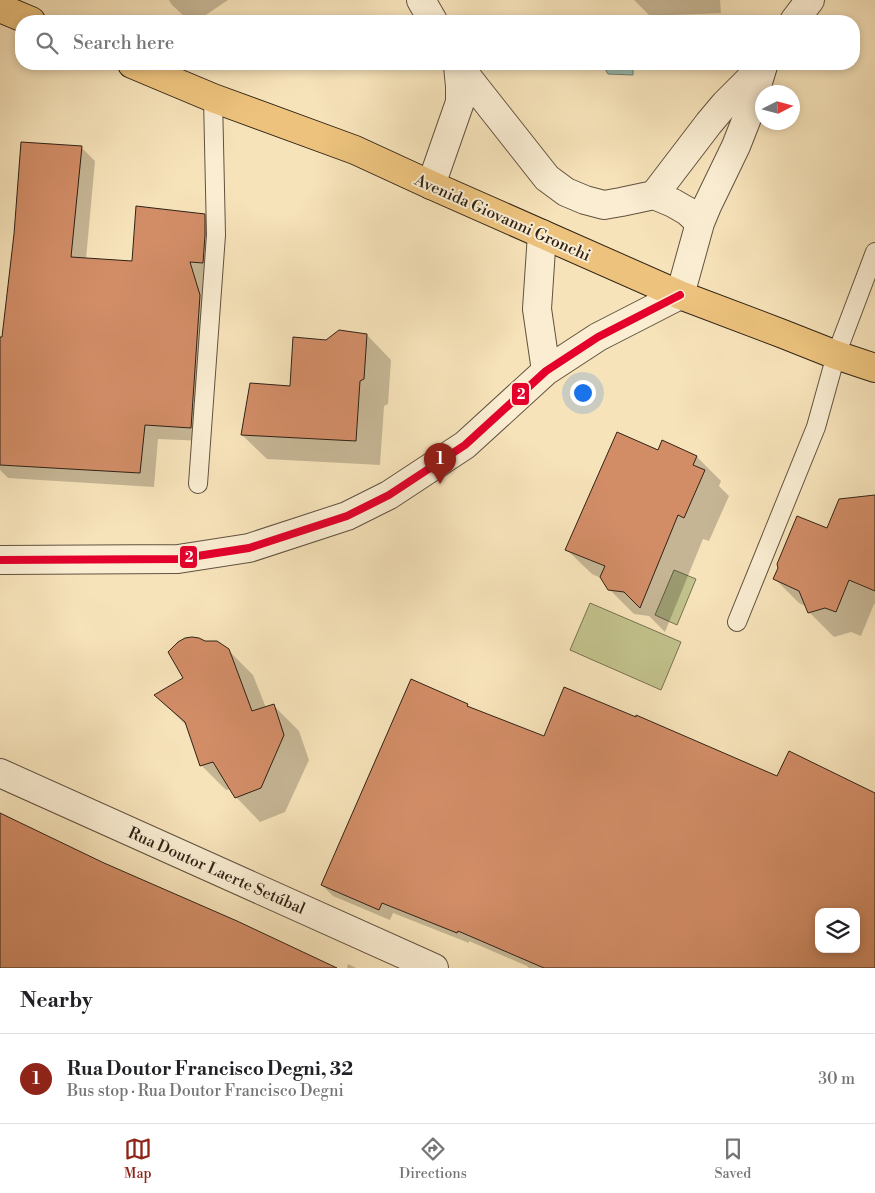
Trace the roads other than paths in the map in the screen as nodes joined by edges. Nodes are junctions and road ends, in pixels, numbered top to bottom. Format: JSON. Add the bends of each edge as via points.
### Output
{"nodes":[{"id":1,"x":422,"y":0,"type":"edge"},
{"id":2,"x":810,"y":0,"type":"edge"},
{"id":3,"x":0,"y":8,"type":"edge"},
{"id":4,"x":17,"y":15,"type":"edge"},
{"id":5,"x":430,"y":15,"type":"edge"},
{"id":6,"x":799,"y":15,"type":"edge"},
{"id":7,"x":146,"y":70,"type":"edge"},
{"id":8,"x":458,"y":70,"type":"edge"},
{"id":9,"x":462,"y":70,"type":"edge"},
{"id":10,"x":759,"y":70,"type":"edge"},
{"id":11,"x":762,"y":70,"type":"edge"},
{"id":12,"x":213,"y":98,"type":"junction"},
{"id":13,"x":431,"y":185,"type":"junction"},
{"id":14,"x":654,"y":195,"type":"junction"},
{"id":15,"x":700,"y":223,"type":"junction"},
{"id":16,"x":542,"y":234,"type":"junction"},
{"id":17,"x":875,"y":252,"type":"edge"},
{"id":18,"x":680,"y":295,"type":"junction"},
{"id":19,"x":836,"y":355,"type":"junction"},
{"id":20,"x":875,"y":368,"type":"edge"},
{"id":21,"x":546,"y":371,"type":"junction"},
{"id":22,"x":198,"y":484,"type":"dead end"},
{"id":23,"x":0,"y":560,"type":"edge"},
{"id":24,"x":737,"y":622,"type":"dead end"},
{"id":25,"x":0,"y":773,"type":"edge"},
{"id":26,"x":434,"y":968,"type":"edge"}],
"edges":[{"from":1,"to":5,"type":"street"},
{"from":2,"to":6,"type":"street"},
{"from":3,"to":4,"type":"main road"},
{"from":7,"to":12,"type":"main road","name":"Avenida Giovanni Gronchi"},
{"from":8,"to":13,"type":"street","via":[[460,102]]},
{"from":9,"to":14,"type":"street","via":[[547,178],[566,192],[604,205]]},
{"from":10,"to":14,"type":"street","via":[[709,123]]},
{"from":11,"to":15,"type":"street","via":[[736,146]]},
{"from":12,"to":13,"type":"main road","name":"Avenida Giovanni Gronchi","via":[[354,150]]},
{"from":12,"to":22,"type":"lane","via":[[216,235]]},
{"from":13,"to":16,"type":"main road","name":"Avenida Giovanni Gronchi"},
{"from":14,"to":15,"type":"street","via":[[687,211]]},
{"from":15,"to":18,"type":"street"},
{"from":16,"to":18,"type":"main road","name":"Avenida Giovanni Gronchi"},
{"from":16,"to":21,"type":"street","via":[[537,309]]},
{"from":17,"to":19,"type":"lane"},
{"from":18,"to":19,"type":"main road","name":"Avenida Giovanni Gronchi"},
{"from":18,"to":21,"type":"street","via":[[598,337]]},
{"from":19,"to":20,"type":"main road","name":"Avenida Giovanni Gronchi"},
{"from":19,"to":24,"type":"lane","via":[[816,427]]},
{"from":21,"to":23,"type":"street","via":[[465,445],[389,495],[347,516],[249,548],[178,559]]},
{"from":25,"to":26,"type":"street","name":"Rua Doutor Laerte Setúbal"}]}
